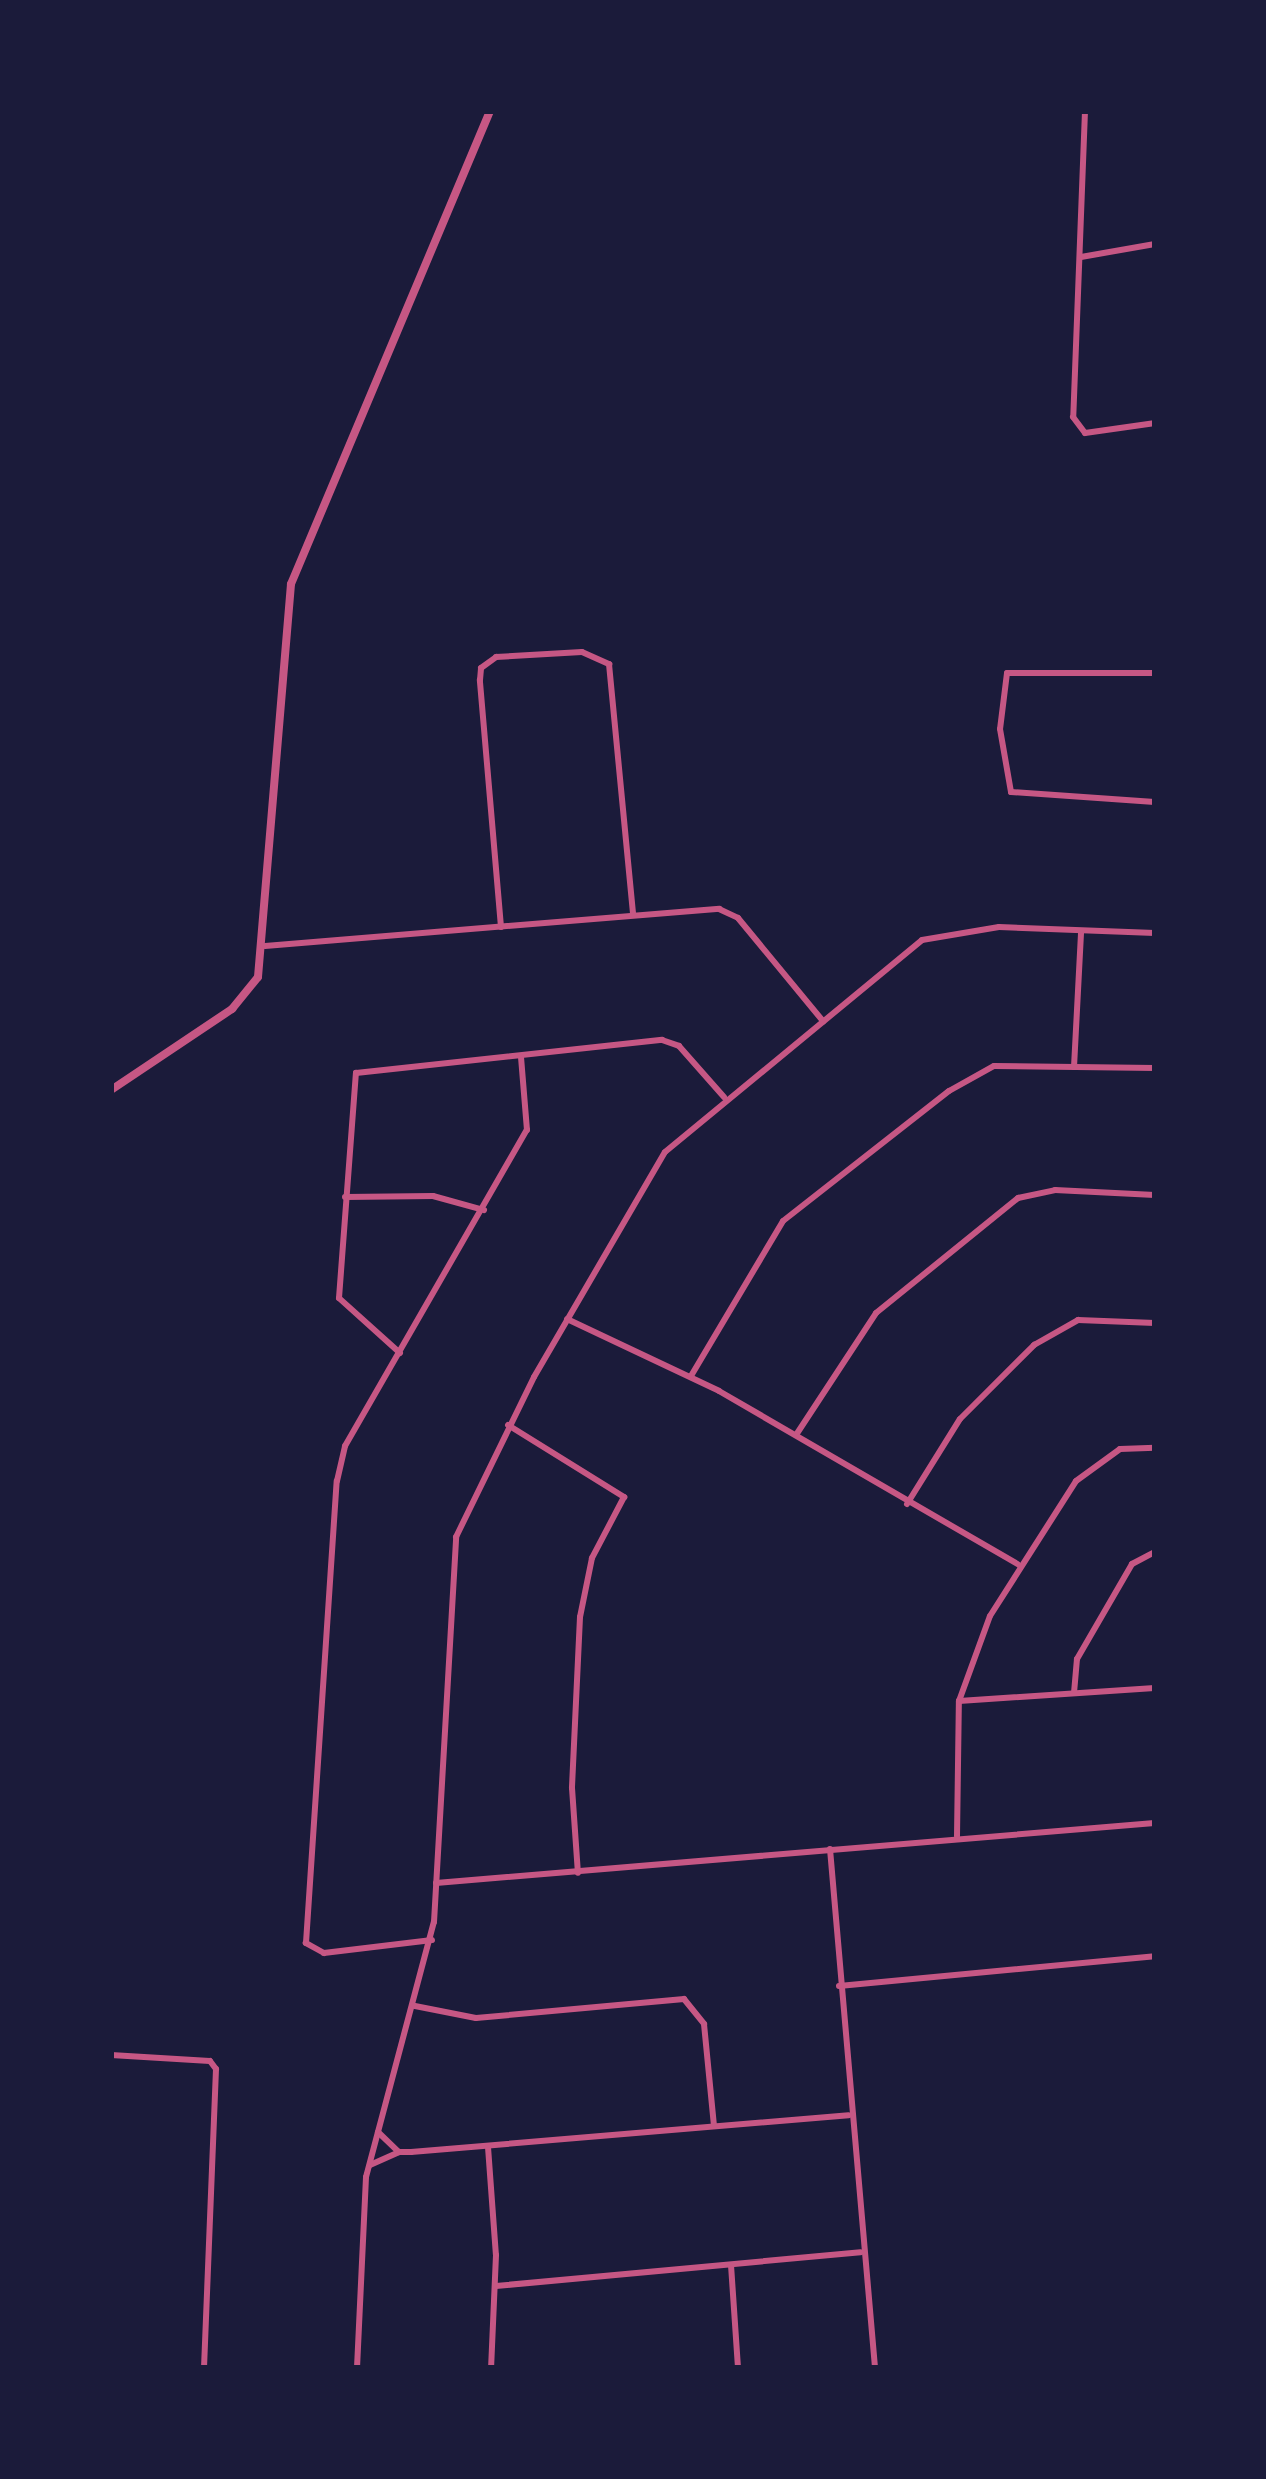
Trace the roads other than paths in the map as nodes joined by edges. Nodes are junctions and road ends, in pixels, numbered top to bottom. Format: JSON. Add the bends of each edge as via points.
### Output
{"nodes":[{"id":1,"x":490,"y":111,"type":"edge"},
{"id":2,"x":1085,"y":111,"type":"edge"},
{"id":3,"x":1155,"y":244,"type":"edge"},
{"id":4,"x":1081,"y":257,"type":"junction"},
{"id":5,"x":1155,"y":423,"type":"edge"},
{"id":6,"x":1155,"y":673,"type":"edge"},
{"id":7,"x":1155,"y":802,"type":"edge"},
{"id":8,"x":633,"y":914,"type":"junction"},
{"id":9,"x":500,"y":927,"type":"junction"},
{"id":10,"x":1081,"y":931,"type":"junction"},
{"id":11,"x":1155,"y":933,"type":"edge"},
{"id":12,"x":266,"y":946,"type":"junction"},
{"id":13,"x":824,"y":1021,"type":"junction"},
{"id":14,"x":521,"y":1057,"type":"junction"},
{"id":15,"x":1074,"y":1067,"type":"junction"},
{"id":16,"x":1155,"y":1067,"type":"edge"},
{"id":17,"x":111,"y":1090,"type":"edge"},
{"id":18,"x":724,"y":1097,"type":"junction"},
{"id":19,"x":1155,"y":1195,"type":"edge"},
{"id":20,"x":345,"y":1197,"type":"junction"},
{"id":21,"x":484,"y":1210,"type":"junction"},
{"id":22,"x":567,"y":1319,"type":"junction"},
{"id":23,"x":1155,"y":1323,"type":"edge"},
{"id":24,"x":400,"y":1353,"type":"junction"},
{"id":25,"x":691,"y":1376,"type":"junction"},
{"id":26,"x":508,"y":1426,"type":"junction"},
{"id":27,"x":796,"y":1435,"type":"junction"},
{"id":28,"x":1155,"y":1448,"type":"edge"},
{"id":29,"x":907,"y":1504,"type":"junction"},
{"id":30,"x":1155,"y":1552,"type":"edge"},
{"id":31,"x":1018,"y":1564,"type":"junction"},
{"id":32,"x":1155,"y":1688,"type":"edge"},
{"id":33,"x":1074,"y":1695,"type":"junction"},
{"id":34,"x":959,"y":1701,"type":"junction"},
{"id":35,"x":1155,"y":1823,"type":"edge"},
{"id":36,"x":957,"y":1838,"type":"junction"},
{"id":37,"x":830,"y":1849,"type":"junction"},
{"id":38,"x":578,"y":1873,"type":"junction"},
{"id":39,"x":436,"y":1882,"type":"junction"},
{"id":40,"x":432,"y":1940,"type":"junction"},
{"id":41,"x":1155,"y":1956,"type":"edge"},
{"id":42,"x":839,"y":1986,"type":"junction"},
{"id":43,"x":416,"y":2006,"type":"junction"},
{"id":44,"x":111,"y":2055,"type":"edge"},
{"id":45,"x":848,"y":2115,"type":"junction"},
{"id":46,"x":714,"y":2126,"type":"junction"},
{"id":47,"x":378,"y":2132,"type":"junction"},
{"id":48,"x":488,"y":2147,"type":"junction"},
{"id":49,"x":399,"y":2152,"type":"junction"},
{"id":50,"x":369,"y":2165,"type":"junction"},
{"id":51,"x":860,"y":2252,"type":"junction"},
{"id":52,"x":731,"y":2266,"type":"junction"},
{"id":53,"x":496,"y":2286,"type":"junction"},
{"id":54,"x":204,"y":2368,"type":"edge"},
{"id":55,"x":357,"y":2368,"type":"edge"},
{"id":56,"x":491,"y":2368,"type":"edge"},
{"id":57,"x":738,"y":2368,"type":"edge"},
{"id":58,"x":874,"y":2368,"type":"edge"}],
"edges":[{"from":1,"to":12,"type":"street","via":[[291,584]]},
{"from":2,"to":4,"type":"street"},
{"from":3,"to":4,"type":"street"},
{"from":4,"to":5,"type":"street","via":[[1073,417],[1085,433]]},
{"from":6,"to":7,"type":"street","via":[[1007,673],[1000,728],[1010,792]]},
{"from":8,"to":9,"type":"street"},
{"from":8,"to":9,"type":"street","via":[[609,664],[581,652],[496,656],[480,680]]},
{"from":8,"to":13,"type":"street","via":[[728,911]]},
{"from":9,"to":12,"type":"street"},
{"from":10,"to":11,"type":"street"},
{"from":10,"to":13,"type":"street","via":[[939,932]]},
{"from":10,"to":15,"type":"street"},
{"from":12,"to":17,"type":"street","via":[[243,1000]]},
{"from":13,"to":18,"type":"street"},
{"from":14,"to":18,"type":"street","via":[[668,1041]]},
{"from":14,"to":20,"type":"street","via":[[356,1073]]},
{"from":14,"to":21,"type":"street","via":[[528,1123]]},
{"from":15,"to":16,"type":"street"},
{"from":15,"to":25,"type":"street","via":[[986,1068],[790,1214]]},
{"from":18,"to":22,"type":"street","via":[[653,1167]]},
{"from":19,"to":27,"type":"street","via":[[1055,1190],[1018,1198],[876,1313]]},
{"from":20,"to":21,"type":"street","via":[[433,1196]]},
{"from":20,"to":24,"type":"street","via":[[341,1304]]},
{"from":21,"to":24,"type":"street"},
{"from":22,"to":25,"type":"street"},
{"from":22,"to":26,"type":"street"},
{"from":23,"to":29,"type":"street","via":[[1078,1321],[1047,1336],[986,1385]]},
{"from":24,"to":40,"type":"street","via":[[339,1468],[306,1934],[310,1949],[324,1953]]},
{"from":25,"to":27,"type":"street"},
{"from":26,"to":38,"type":"street","via":[[624,1497],[592,1558],[582,1605],[572,1788]]},
{"from":26,"to":39,"type":"street","via":[[462,1518],[452,1559]]},
{"from":27,"to":29,"type":"street"},
{"from":28,"to":31,"type":"street","via":[[1120,1449],[1092,1464]]},
{"from":29,"to":31,"type":"street"},
{"from":30,"to":33,"type":"street","via":[[1132,1564],[1077,1659]]},
{"from":31,"to":34,"type":"street"},
{"from":32,"to":33,"type":"street"},
{"from":33,"to":34,"type":"street"},
{"from":34,"to":36,"type":"street"},
{"from":35,"to":36,"type":"street"},
{"from":36,"to":37,"type":"street"},
{"from":37,"to":38,"type":"street"},
{"from":37,"to":42,"type":"street"},
{"from":38,"to":39,"type":"street"},
{"from":39,"to":40,"type":"street"},
{"from":40,"to":43,"type":"street"},
{"from":41,"to":42,"type":"street"},
{"from":42,"to":45,"type":"street"},
{"from":43,"to":46,"type":"street","via":[[476,2018],[684,1999],[704,2024]]},
{"from":43,"to":47,"type":"street"},
{"from":44,"to":54,"type":"street","via":[[210,2061],[216,2068]]},
{"from":45,"to":46,"type":"street"},
{"from":45,"to":51,"type":"street"},
{"from":46,"to":48,"type":"street"},
{"from":47,"to":49,"type":"street"},
{"from":47,"to":50,"type":"street"},
{"from":48,"to":49,"type":"street"},
{"from":48,"to":53,"type":"street"},
{"from":49,"to":50,"type":"street"},
{"from":50,"to":55,"type":"street"},
{"from":51,"to":52,"type":"street"},
{"from":51,"to":58,"type":"street"},
{"from":52,"to":53,"type":"street"},
{"from":52,"to":57,"type":"street"},
{"from":53,"to":56,"type":"street"}]}
